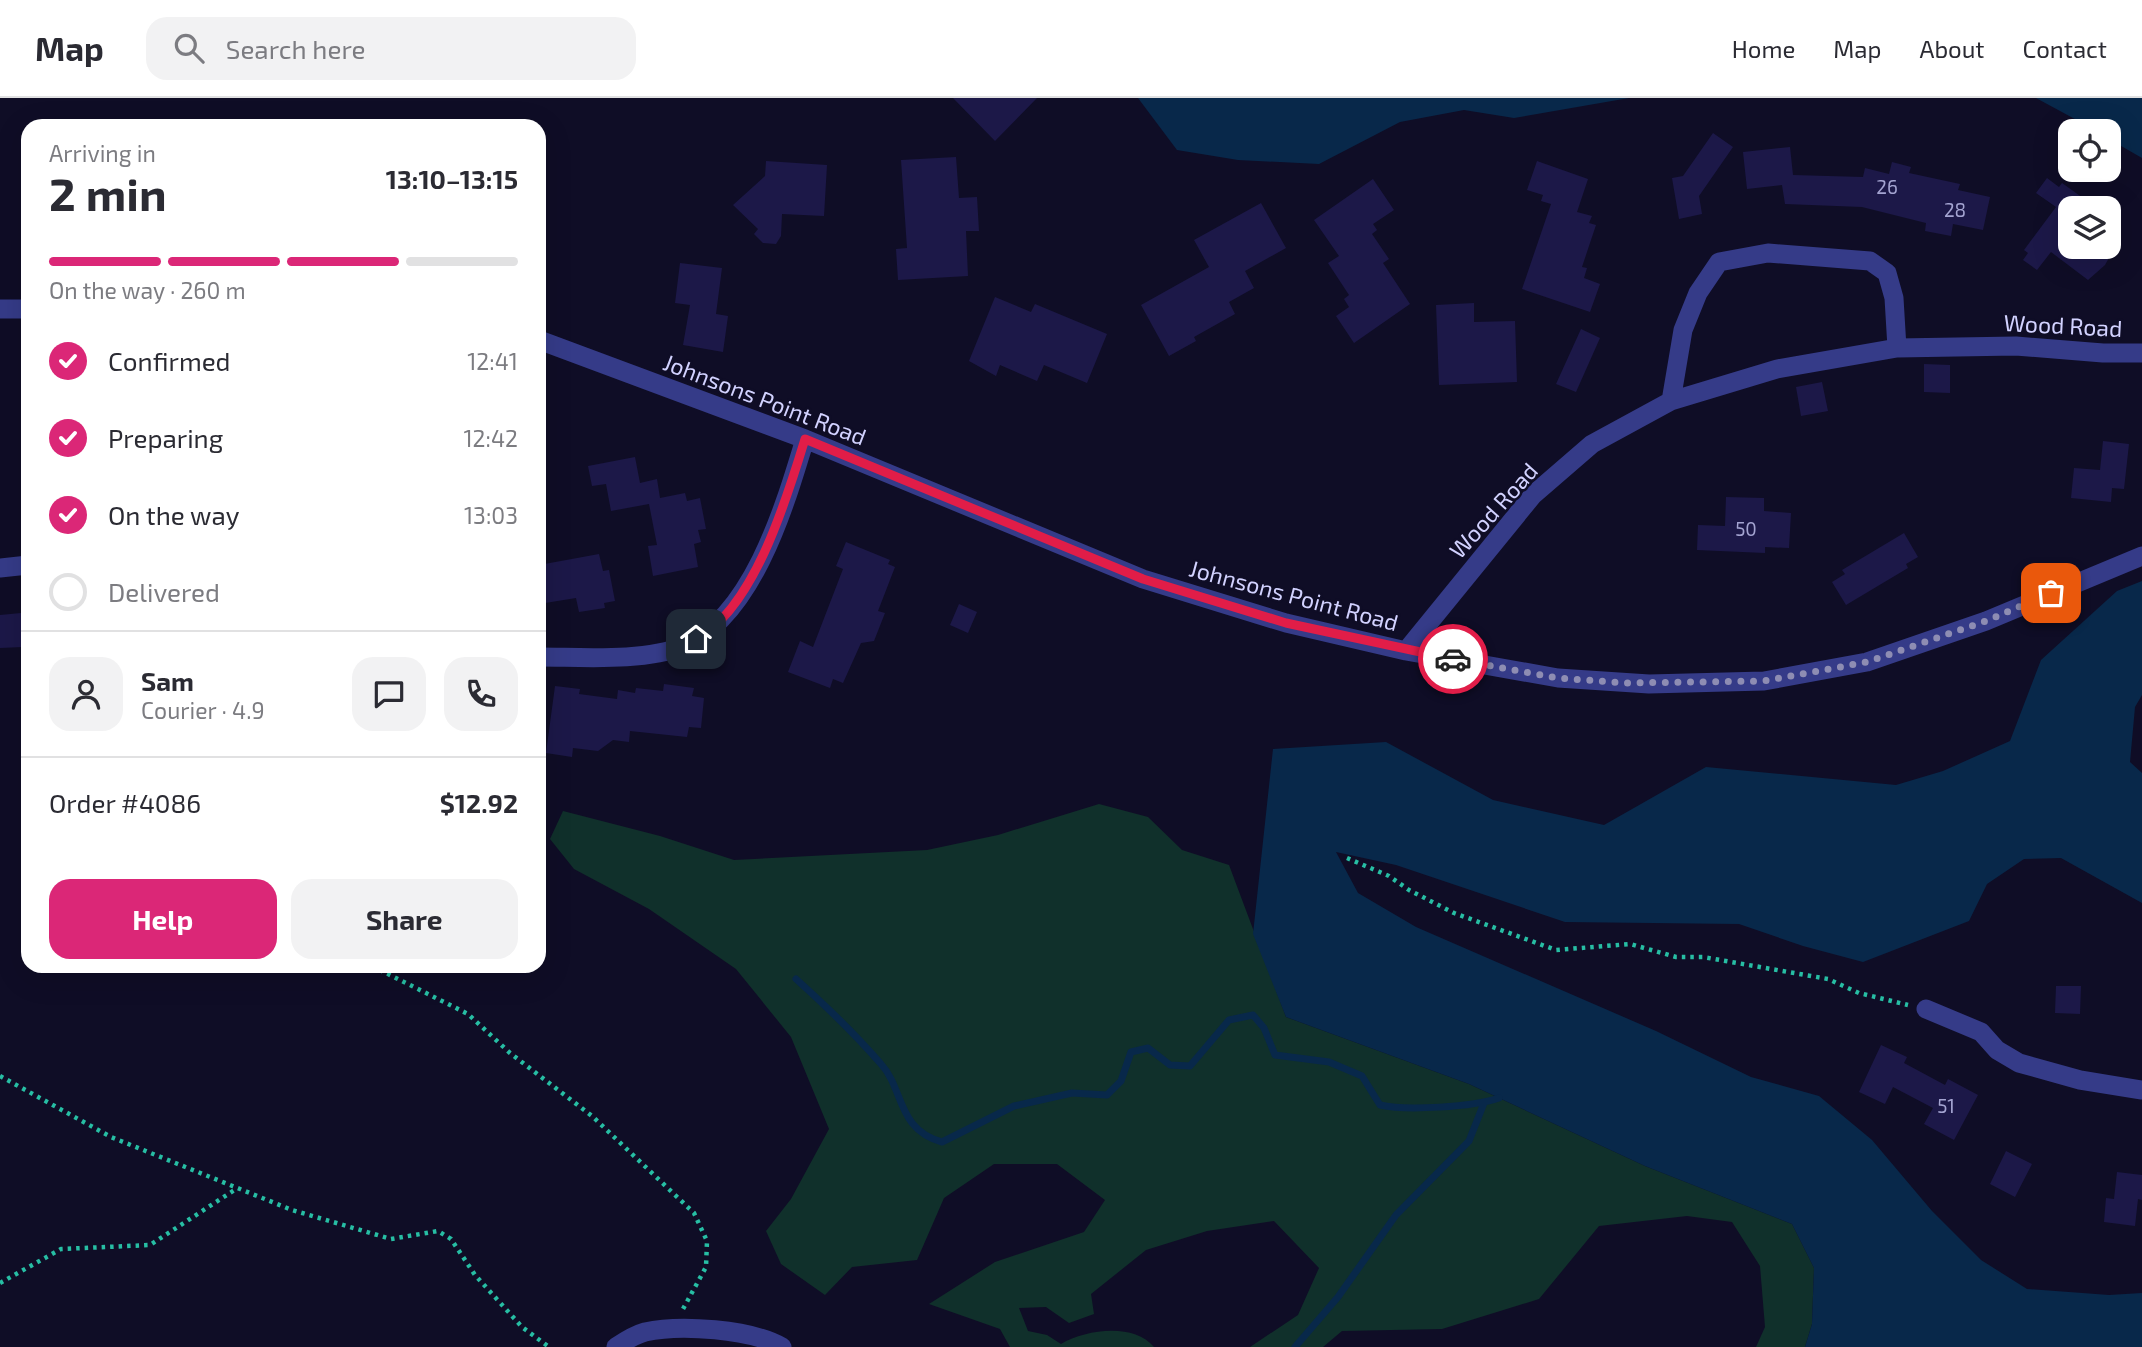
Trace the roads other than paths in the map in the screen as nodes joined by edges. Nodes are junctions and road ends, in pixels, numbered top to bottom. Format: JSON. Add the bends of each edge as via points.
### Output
{"nodes":[{"id":1,"x":0,"y":309,"type":"edge"},
{"id":2,"x":21,"y":309,"type":"edge"},
{"id":3,"x":546,"y":343,"type":"edge"},
{"id":4,"x":1897,"y":348,"type":"junction"},
{"id":5,"x":2142,"y":354,"type":"edge"},
{"id":6,"x":1671,"y":401,"type":"junction"},
{"id":7,"x":805,"y":439,"type":"junction"},
{"id":8,"x":2142,"y":556,"type":"edge"},
{"id":9,"x":21,"y":566,"type":"edge"},
{"id":10,"x":0,"y":568,"type":"edge"},
{"id":11,"x":1406,"y":651,"type":"junction"},
{"id":12,"x":546,"y":657,"type":"edge"},
{"id":13,"x":1926,"y":1009,"type":"road end"},
{"id":14,"x":2142,"y":1090,"type":"edge"},
{"id":15,"x":615,"y":1347,"type":"edge"},
{"id":16,"x":782,"y":1347,"type":"edge"}],
"edges":[{"from":1,"to":2,"type":"street"},
{"from":3,"to":7,"type":"street","name":"Johnsons Point Road"},
{"from":4,"to":5,"type":"street","name":"Wood Road","via":[[2016,346]]},
{"from":4,"to":6,"type":"street","name":"Wood Road","via":[[1777,369]]},
{"from":4,"to":6,"type":"street","via":[[1894,298],[1887,272],[1870,261],[1768,253],[1719,262],[1698,293],[1683,330]]},
{"from":6,"to":11,"type":"street","name":"Wood Road","via":[[1591,444],[1533,495]]},
{"from":7,"to":11,"type":"street","name":"Johnsons Point Road","via":[[1143,579],[1286,623]]},
{"from":7,"to":12,"type":"street","via":[[767,547],[738,598],[710,632],[657,652]]},
{"from":8,"to":11,"type":"street","name":"Johnsons Point Road","via":[[1986,621],[1867,662],[1764,681],[1649,684],[1558,678]]},
{"from":9,"to":10,"type":"street"},
{"from":13,"to":14,"type":"street","via":[[1982,1032],[1997,1050],[2019,1062],[2080,1080]]},
{"from":15,"to":16,"type":"street","via":[[647,1332],[669,1331],[731,1332]]}]}
